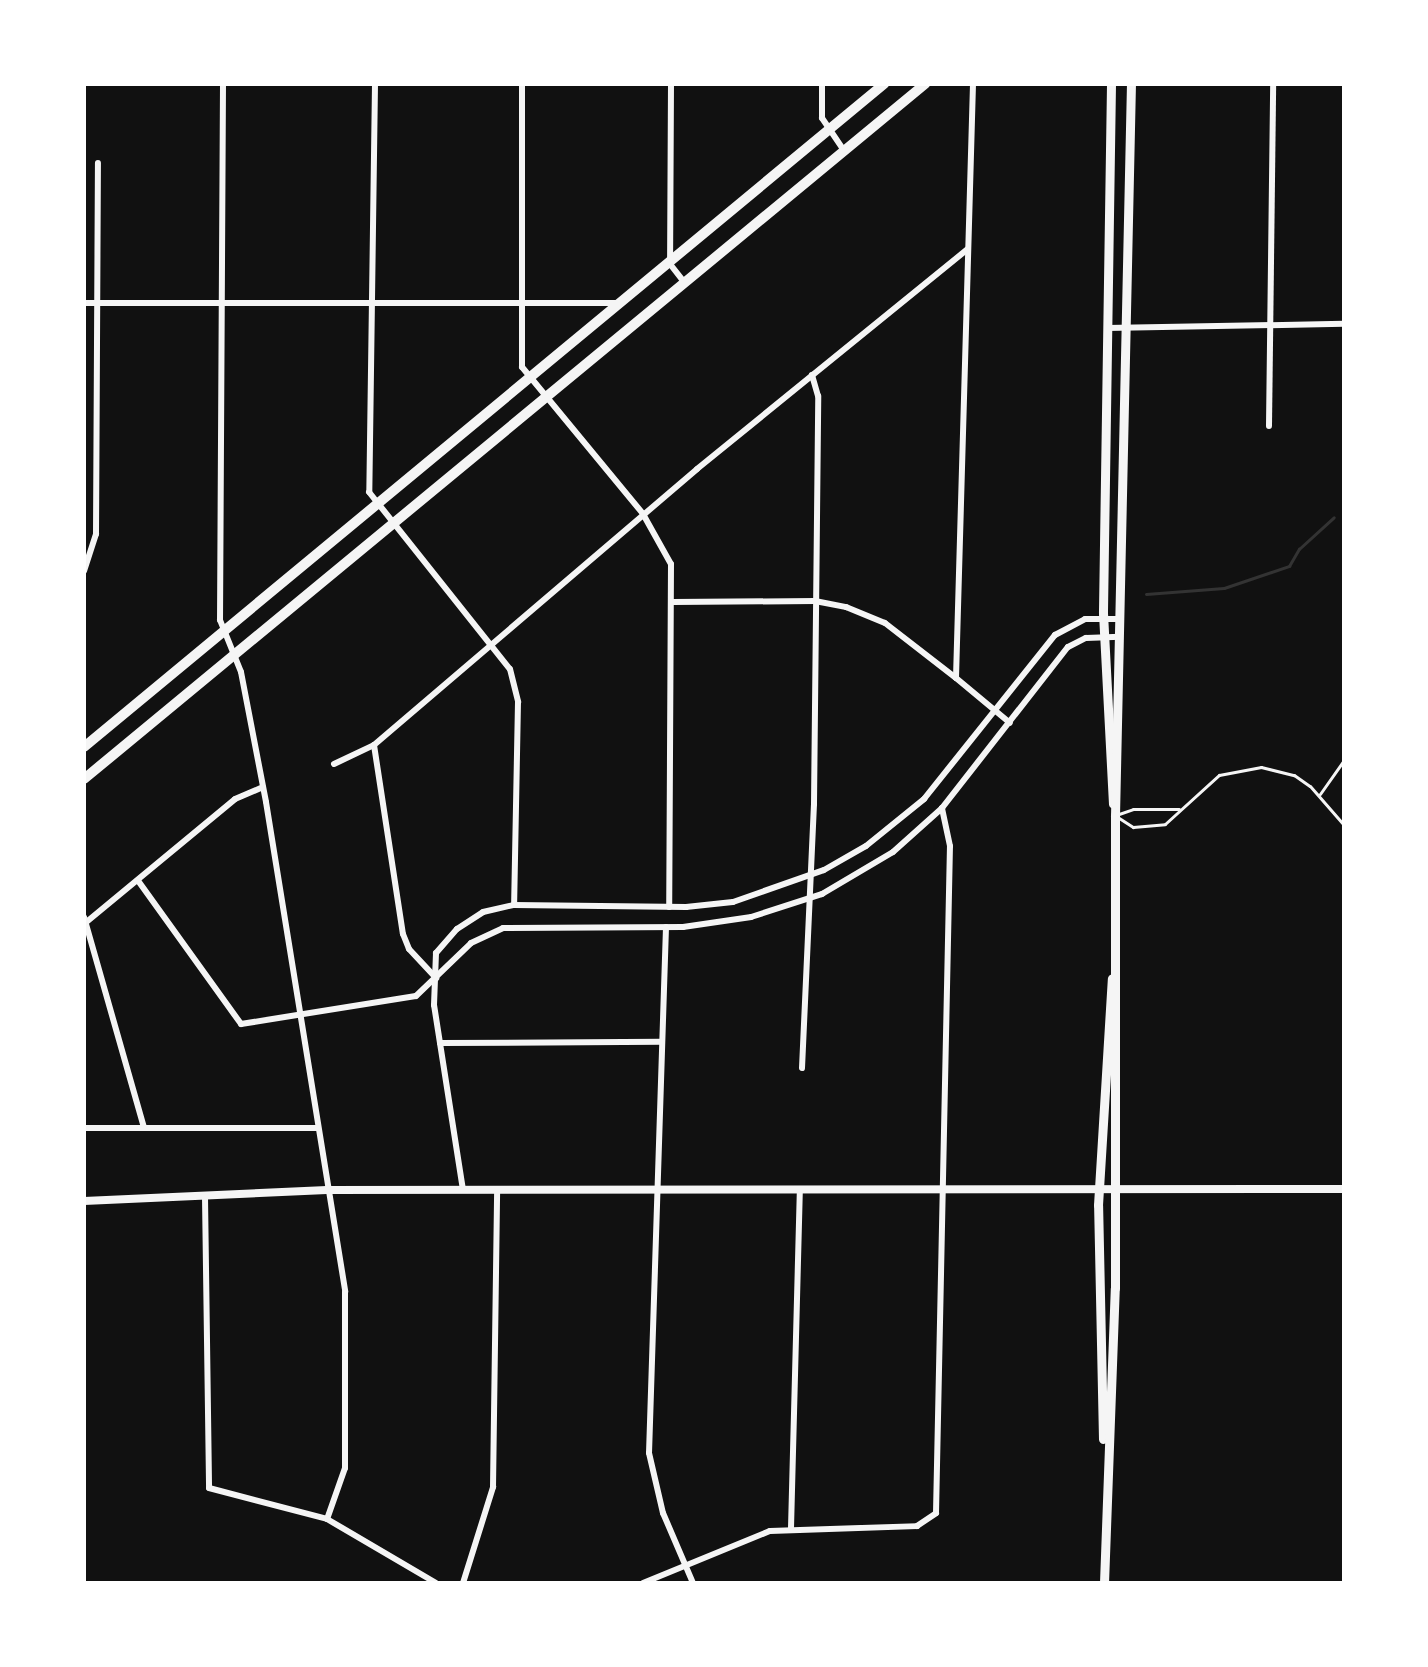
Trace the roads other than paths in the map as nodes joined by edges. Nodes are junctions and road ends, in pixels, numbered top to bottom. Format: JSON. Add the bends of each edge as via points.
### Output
{"nodes":[{"id":1,"x":223,"y":84,"type":"edge"},
{"id":2,"x":375,"y":84,"type":"edge"},
{"id":3,"x":522,"y":84,"type":"edge"},
{"id":4,"x":671,"y":84,"type":"edge"},
{"id":5,"x":822,"y":84,"type":"edge"},
{"id":6,"x":884,"y":84,"type":"edge"},
{"id":7,"x":925,"y":84,"type":"edge"},
{"id":8,"x":973,"y":84,"type":"edge"},
{"id":9,"x":1111,"y":84,"type":"edge"},
{"id":10,"x":1131,"y":84,"type":"edge"},
{"id":11,"x":1273,"y":84,"type":"edge"},
{"id":12,"x":827,"y":130,"type":"junction"},
{"id":13,"x":844,"y":151,"type":"junction"},
{"id":14,"x":98,"y":163,"type":"dead end"},
{"id":15,"x":968,"y":249,"type":"junction"},
{"id":16,"x":670,"y":264,"type":"junction"},
{"id":17,"x":684,"y":282,"type":"junction"},
{"id":18,"x":221,"y":302,"type":"junction"},
{"id":19,"x":372,"y":302,"type":"junction"},
{"id":20,"x":84,"y":303,"type":"edge"},
{"id":21,"x":97,"y":303,"type":"junction"},
{"id":22,"x":622,"y":303,"type":"junction"},
{"id":23,"x":519,"y":304,"type":"junction"},
{"id":24,"x":1344,"y":324,"type":"edge"},
{"id":25,"x":1127,"y":327,"type":"junction"},
{"id":26,"x":1271,"y":327,"type":"junction"},
{"id":27,"x":1107,"y":328,"type":"junction"},
{"id":28,"x":812,"y":375,"type":"junction"},
{"id":29,"x":531,"y":378,"type":"junction"},
{"id":30,"x":543,"y":392,"type":"junction"},
{"id":31,"x":1269,"y":426,"type":"dead end"},
{"id":32,"x":378,"y":505,"type":"junction"},
{"id":33,"x":643,"y":514,"type":"junction"},
{"id":34,"x":389,"y":518,"type":"junction"},
{"id":35,"x":84,"y":571,"type":"edge"},
{"id":36,"x":815,"y":601,"type":"junction"},
{"id":37,"x":673,"y":602,"type":"junction"},
{"id":38,"x":1103,"y":619,"type":"junction"},
{"id":39,"x":1122,"y":619,"type":"junction"},
{"id":40,"x":223,"y":633,"type":"junction"},
{"id":41,"x":1104,"y":637,"type":"junction"},
{"id":42,"x":1122,"y":637,"type":"junction"},
{"id":43,"x":493,"y":642,"type":"junction"},
{"id":44,"x":234,"y":654,"type":"junction"},
{"id":45,"x":956,"y":678,"type":"junction"},
{"id":46,"x":994,"y":709,"type":"junction"},
{"id":47,"x":1010,"y":723,"type":"junction"},
{"id":48,"x":374,"y":745,"type":"junction"},
{"id":49,"x":84,"y":747,"type":"edge"},
{"id":50,"x":1344,"y":760,"type":"edge"},
{"id":51,"x":334,"y":764,"type":"dead end"},
{"id":52,"x":84,"y":779,"type":"edge"},
{"id":53,"x":261,"y":788,"type":"junction"},
{"id":54,"x":1320,"y":794,"type":"junction"},
{"id":55,"x":942,"y":808,"type":"junction"},
{"id":56,"x":1179,"y":809,"type":"junction"},
{"id":57,"x":1115,"y":816,"type":"junction"},
{"id":58,"x":1344,"y":825,"type":"edge"},
{"id":59,"x":809,"y":876,"type":"junction"},
{"id":60,"x":139,"y":882,"type":"junction"},
{"id":61,"x":808,"y":900,"type":"junction"},
{"id":62,"x":514,"y":905,"type":"junction"},
{"id":63,"x":669,"y":907,"type":"junction"},
{"id":64,"x":85,"y":921,"type":"edge"},
{"id":65,"x":666,"y":927,"type":"junction"},
{"id":66,"x":1114,"y":951,"type":"junction"},
{"id":67,"x":436,"y":978,"type":"junction"},
{"id":68,"x":301,"y":1016,"type":"junction"},
{"id":69,"x":662,"y":1042,"type":"junction"},
{"id":70,"x":440,"y":1043,"type":"junction"},
{"id":71,"x":802,"y":1068,"type":"dead end"},
{"id":72,"x":84,"y":1128,"type":"edge"},
{"id":73,"x":144,"y":1128,"type":"junction"},
{"id":74,"x":317,"y":1128,"type":"junction"},
{"id":75,"x":800,"y":1189,"type":"junction"},
{"id":76,"x":945,"y":1189,"type":"junction"},
{"id":77,"x":1099,"y":1189,"type":"junction"},
{"id":78,"x":1116,"y":1189,"type":"junction"},
{"id":79,"x":1344,"y":1189,"type":"edge"},
{"id":80,"x":327,"y":1190,"type":"junction"},
{"id":81,"x":463,"y":1190,"type":"junction"},
{"id":82,"x":657,"y":1190,"type":"junction"},
{"id":83,"x":497,"y":1191,"type":"junction"},
{"id":84,"x":205,"y":1197,"type":"junction"},
{"id":85,"x":84,"y":1201,"type":"edge"},
{"id":86,"x":1097,"y":1262,"type":"junction"},
{"id":87,"x":1115,"y":1262,"type":"junction"},
{"id":88,"x":1106,"y":1465,"type":"junction"},
{"id":89,"x":327,"y":1519,"type":"junction"},
{"id":90,"x":791,"y":1528,"type":"junction"},
{"id":91,"x":685,"y":1564,"type":"junction"},
{"id":92,"x":436,"y":1583,"type":"edge"},
{"id":93,"x":463,"y":1583,"type":"edge"},
{"id":94,"x":643,"y":1583,"type":"edge"},
{"id":95,"x":693,"y":1583,"type":"edge"},
{"id":96,"x":1104,"y":1583,"type":"edge"}],
"edges":[{"from":1,"to":18,"type":"street"},
{"from":2,"to":19,"type":"street"},
{"from":3,"to":23,"type":"street"},
{"from":4,"to":16,"type":"street"},
{"from":5,"to":12,"type":"street"},
{"from":6,"to":12,"type":"main road"},
{"from":7,"to":13,"type":"main road"},
{"from":8,"to":15,"type":"street"},
{"from":9,"to":27,"type":"main road"},
{"from":10,"to":25,"type":"main road"},
{"from":11,"to":26,"type":"street"},
{"from":12,"to":13,"type":"street"},
{"from":12,"to":16,"type":"main road"},
{"from":13,"to":17,"type":"main road"},
{"from":14,"to":21,"type":"street"},
{"from":15,"to":28,"type":"street"},
{"from":15,"to":45,"type":"street"},
{"from":16,"to":17,"type":"street"},
{"from":16,"to":22,"type":"main road"},
{"from":17,"to":30,"type":"main road"},
{"from":18,"to":19,"type":"street"},
{"from":18,"to":21,"type":"street"},
{"from":18,"to":40,"type":"street"},
{"from":19,"to":23,"type":"street"},
{"from":19,"to":32,"type":"street","via":[[369,492]]},
{"from":20,"to":21,"type":"street"},
{"from":21,"to":35,"type":"street","via":[[96,534]]},
{"from":22,"to":23,"type":"street"},
{"from":22,"to":29,"type":"main road"},
{"from":23,"to":29,"type":"street","via":[[519,356]]},
{"from":24,"to":26,"type":"street"},
{"from":25,"to":26,"type":"street"},
{"from":25,"to":27,"type":"street"},
{"from":25,"to":39,"type":"main road"},
{"from":26,"to":31,"type":"street"},
{"from":27,"to":38,"type":"main road"},
{"from":28,"to":33,"type":"street"},
{"from":28,"to":36,"type":"street","via":[[818,396]]},
{"from":29,"to":30,"type":"street"},
{"from":29,"to":32,"type":"main road"},
{"from":30,"to":33,"type":"street"},
{"from":30,"to":34,"type":"main road"},
{"from":32,"to":34,"type":"street"},
{"from":32,"to":40,"type":"main road"},
{"from":33,"to":37,"type":"street","via":[[668,553]]},
{"from":33,"to":43,"type":"street"},
{"from":34,"to":43,"type":"street"},
{"from":34,"to":44,"type":"main road"},
{"from":36,"to":37,"type":"street"},
{"from":36,"to":45,"type":"street","via":[[885,623]]},
{"from":36,"to":59,"type":"street"},
{"from":37,"to":63,"type":"street"},
{"from":38,"to":39,"type":"street"},
{"from":38,"to":41,"type":"main road"},
{"from":38,"to":46,"type":"street","via":[[1075,622],[1055,635]]},
{"from":39,"to":42,"type":"main road"},
{"from":40,"to":44,"type":"street"},
{"from":40,"to":49,"type":"main road"},
{"from":41,"to":42,"type":"street"},
{"from":41,"to":47,"type":"street","via":[[1078,640],[1068,647]]},
{"from":41,"to":57,"type":"main road"},
{"from":42,"to":57,"type":"main road"},
{"from":43,"to":48,"type":"street"},
{"from":43,"to":62,"type":"street","via":[[510,669],[517,694]]},
{"from":44,"to":52,"type":"main road"},
{"from":44,"to":53,"type":"street"},
{"from":45,"to":46,"type":"street"},
{"from":46,"to":47,"type":"street"},
{"from":46,"to":59,"type":"street","via":[[915,806],[866,846]]},
{"from":47,"to":55,"type":"street"},
{"from":48,"to":51,"type":"street"},
{"from":48,"to":67,"type":"street","via":[[403,934],[409,949]]},
{"from":50,"to":54,"type":"lane"},
{"from":53,"to":60,"type":"street","via":[[235,799]]},
{"from":53,"to":68,"type":"street"},
{"from":54,"to":56,"type":"lane","via":[[1278,770],[1243,768],[1208,781]]},
{"from":54,"to":58,"type":"lane"},
{"from":55,"to":61,"type":"street","via":[[871,868]]},
{"from":55,"to":76,"type":"street","via":[[950,846]]},
{"from":56,"to":57,"type":"lane","via":[[1133,809]]},
{"from":56,"to":57,"type":"lane","via":[[1156,827],[1133,827]]},
{"from":57,"to":66,"type":"main road"},
{"from":59,"to":61,"type":"street"},
{"from":59,"to":63,"type":"street","via":[[733,902]]},
{"from":60,"to":64,"type":"street"},
{"from":60,"to":68,"type":"street","via":[[241,1024]]},
{"from":61,"to":65,"type":"street","via":[[736,920]]},
{"from":61,"to":71,"type":"street"},
{"from":62,"to":63,"type":"street"},
{"from":62,"to":67,"type":"street","via":[[483,912],[449,936],[436,953]]},
{"from":64,"to":73,"type":"street"},
{"from":65,"to":67,"type":"street","via":[[503,928],[471,943]]},
{"from":65,"to":69,"type":"street"},
{"from":66,"to":77,"type":"main road"},
{"from":66,"to":78,"type":"main road"},
{"from":67,"to":68,"type":"street","via":[[416,996]]},
{"from":67,"to":70,"type":"street"},
{"from":68,"to":74,"type":"street"},
{"from":69,"to":70,"type":"street"},
{"from":69,"to":82,"type":"street"},
{"from":70,"to":81,"type":"street"},
{"from":72,"to":73,"type":"street"},
{"from":73,"to":74,"type":"street"},
{"from":74,"to":80,"type":"street"},
{"from":75,"to":76,"type":"street"},
{"from":75,"to":82,"type":"street"},
{"from":75,"to":90,"type":"street"},
{"from":76,"to":77,"type":"street"},
{"from":76,"to":90,"type":"street","via":[[938,1506],[933,1519],[917,1526]]},
{"from":77,"to":78,"type":"street"},
{"from":77,"to":86,"type":"main road"},
{"from":78,"to":79,"type":"street"},
{"from":78,"to":87,"type":"main road"},
{"from":80,"to":81,"type":"street"},
{"from":80,"to":84,"type":"street"},
{"from":80,"to":89,"type":"street","via":[[345,1292],[347,1350],[345,1468]]},
{"from":81,"to":83,"type":"street"},
{"from":82,"to":83,"type":"street"},
{"from":82,"to":91,"type":"street","via":[[649,1453],[655,1490]]},
{"from":83,"to":93,"type":"street","via":[[494,1476],[483,1532]]},
{"from":84,"to":85,"type":"street"},
{"from":84,"to":89,"type":"street","via":[[209,1488]]},
{"from":86,"to":87,"type":"main road"},
{"from":86,"to":88,"type":"main road"},
{"from":87,"to":88,"type":"main road"},
{"from":88,"to":96,"type":"main road"},
{"from":89,"to":92,"type":"street"},
{"from":90,"to":91,"type":"street","via":[[750,1536]]},
{"from":91,"to":94,"type":"street"},
{"from":91,"to":95,"type":"street"}]}
